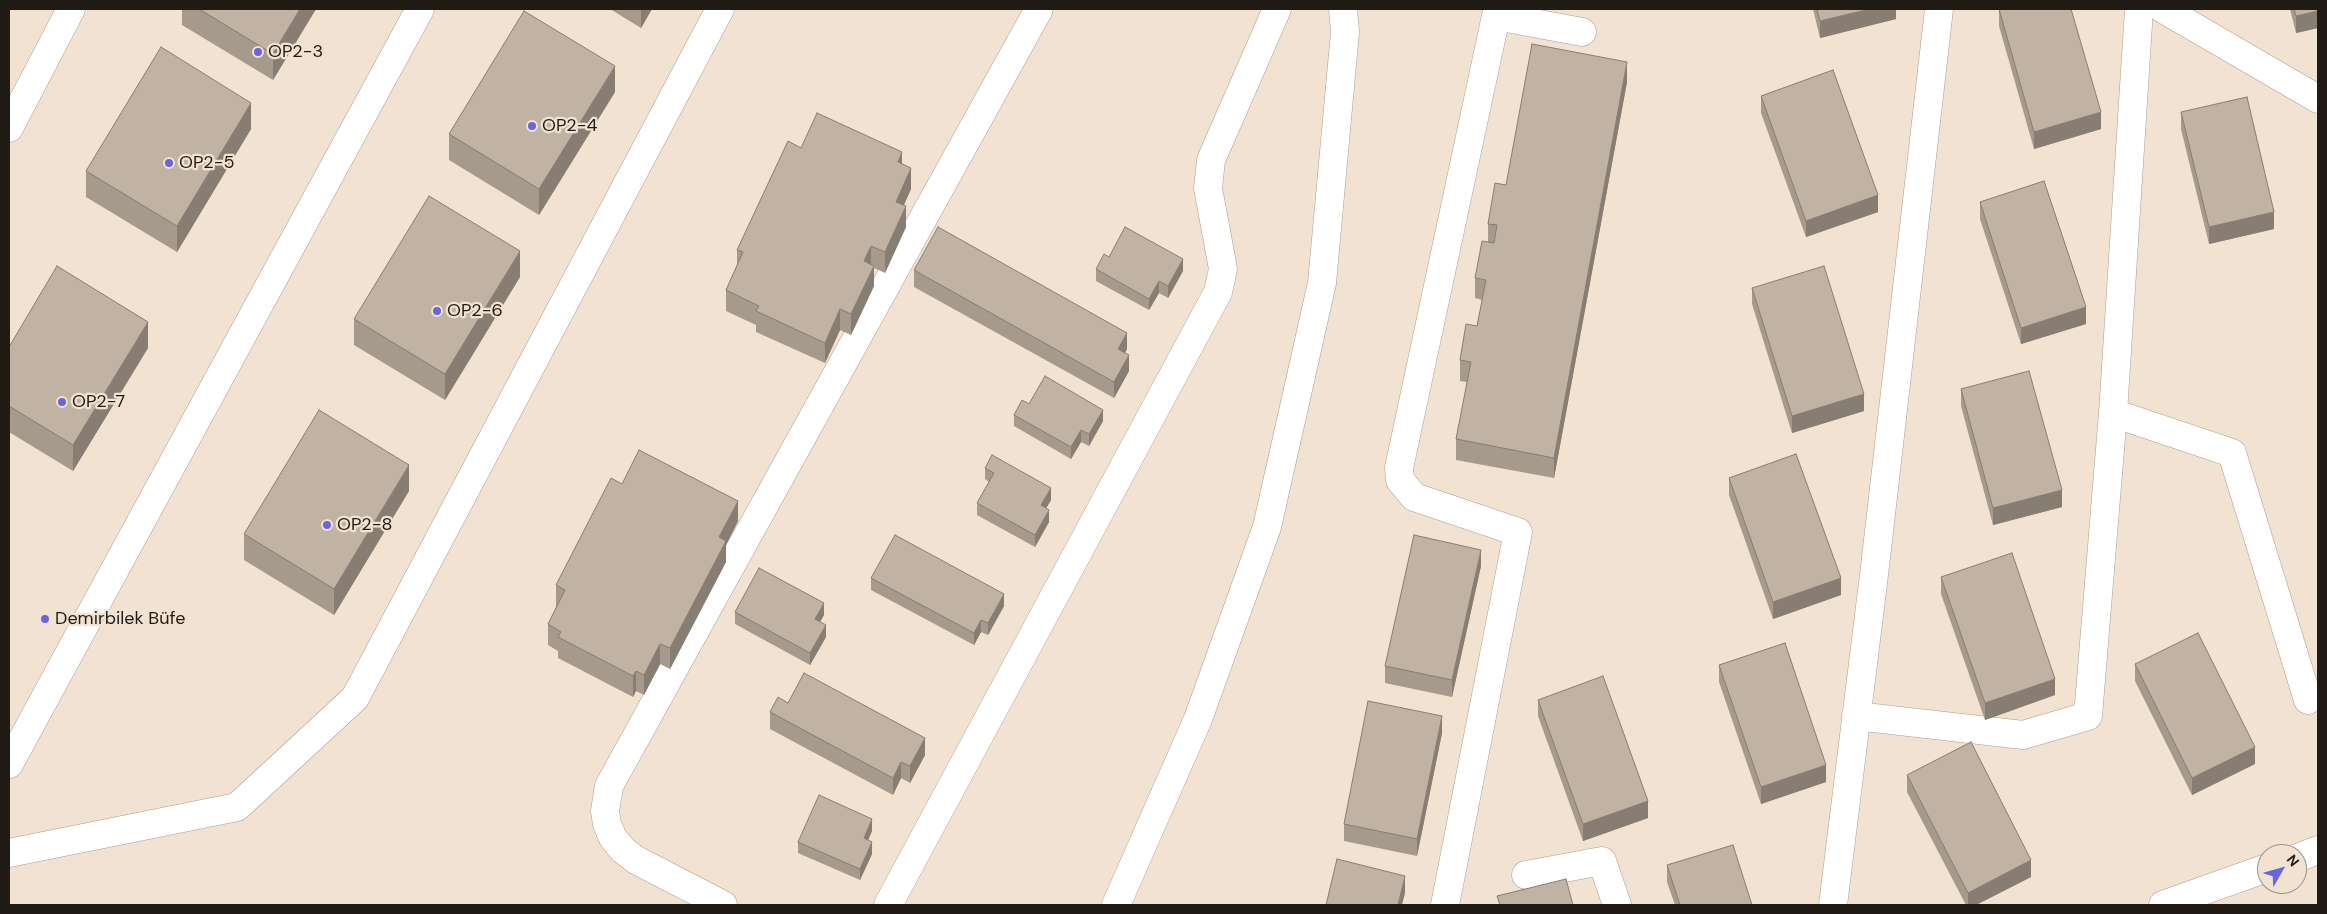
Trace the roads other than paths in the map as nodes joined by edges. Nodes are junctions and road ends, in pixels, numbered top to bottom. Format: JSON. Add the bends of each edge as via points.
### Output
{"nodes":[{"id":1,"x":71,"y":9,"type":"edge"},
{"id":2,"x":420,"y":9,"type":"edge"},
{"id":3,"x":720,"y":9,"type":"edge"},
{"id":4,"x":1039,"y":9,"type":"edge"},
{"id":5,"x":1277,"y":9,"type":"edge"},
{"id":6,"x":1344,"y":9,"type":"edge"},
{"id":7,"x":1939,"y":9,"type":"edge"},
{"id":8,"x":2139,"y":9,"type":"edge"},
{"id":9,"x":2163,"y":9,"type":"edge"},
{"id":10,"x":1582,"y":32,"type":"dead end"},
{"id":11,"x":2318,"y":99,"type":"edge"},
{"id":12,"x":9,"y":128,"type":"edge"},
{"id":13,"x":2113,"y":413,"type":"junction"},
{"id":14,"x":2308,"y":700,"type":"dead end"},
{"id":15,"x":1856,"y":716,"type":"junction"},
{"id":16,"x":9,"y":764,"type":"edge"},
{"id":17,"x":9,"y":853,"type":"edge"},
{"id":18,"x":2257,"y":872,"type":"edge"},
{"id":19,"x":1526,"y":875,"type":"dead end"},
{"id":20,"x":724,"y":905,"type":"edge"},
{"id":21,"x":888,"y":905,"type":"edge"},
{"id":22,"x":1116,"y":905,"type":"edge"},
{"id":23,"x":1445,"y":905,"type":"edge"},
{"id":24,"x":1617,"y":905,"type":"edge"},
{"id":25,"x":1832,"y":905,"type":"edge"},
{"id":26,"x":2163,"y":905,"type":"edge"}],
"edges":[{"from":1,"to":12,"type":"street"},
{"from":2,"to":16,"type":"street"},
{"from":3,"to":17,"type":"street","via":[[355,698],[237,807]]},
{"from":4,"to":20,"type":"street","via":[[609,786],[605,811],[607,824],[613,838],[624,850],[636,860]]},
{"from":5,"to":21,"type":"street","via":[[1212,160],[1208,188],[1223,269],[1218,292]]},
{"from":6,"to":22,"type":"street","via":[[1345,32],[1322,283],[1267,527],[1198,719]]},
{"from":7,"to":15,"type":"street"},
{"from":8,"to":13,"type":"street"},
{"from":9,"to":11,"type":"street"},
{"from":10,"to":23,"type":"street","via":[[1496,16],[1399,468],[1400,480],[1414,497],[1518,532]]},
{"from":13,"to":14,"type":"street","via":[[2232,453]]},
{"from":13,"to":15,"type":"street","via":[[2088,716],[2023,735]]},
{"from":15,"to":25,"type":"street"},
{"from":18,"to":26,"type":"street"},
{"from":19,"to":24,"type":"street","via":[[1602,861]]}]}
